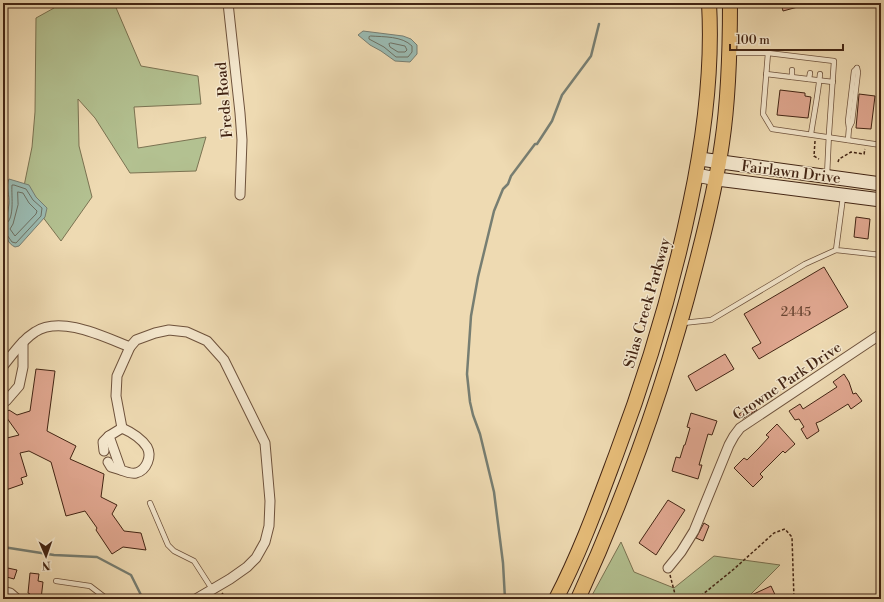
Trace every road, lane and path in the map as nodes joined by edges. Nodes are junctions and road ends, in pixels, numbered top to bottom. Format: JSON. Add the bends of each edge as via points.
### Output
{"nodes":[{"id":1,"x":228,"y":3,"type":"edge"},
{"id":2,"x":709,"y":3,"type":"edge"},
{"id":3,"x":730,"y":3,"type":"edge"},
{"id":4,"x":730,"y":53,"type":"junction"},
{"id":5,"x":768,"y":53,"type":"junction"},
{"id":6,"x":856,"y":68,"type":"dead end"},
{"id":7,"x":784,"y":70,"type":"dead end"},
{"id":8,"x":792,"y":70,"type":"dead end"},
{"id":9,"x":802,"y":72,"type":"dead end"},
{"id":10,"x":810,"y":73,"type":"dead end"},
{"id":11,"x":766,"y":74,"type":"junction"},
{"id":12,"x":820,"y":74,"type":"dead end"},
{"id":13,"x":783,"y":76,"type":"junction"},
{"id":14,"x":792,"y":77,"type":"junction"},
{"id":15,"x":801,"y":78,"type":"junction"},
{"id":16,"x":809,"y":79,"type":"junction"},
{"id":17,"x":819,"y":80,"type":"junction"},
{"id":18,"x":833,"y":82,"type":"junction"},
{"id":19,"x":811,"y":134,"type":"junction"},
{"id":20,"x":829,"y":137,"type":"junction"},
{"id":21,"x":816,"y":140,"type":"dead end"},
{"id":22,"x":848,"y":140,"type":"junction"},
{"id":23,"x":881,"y":145,"type":"edge"},
{"id":24,"x":864,"y":148,"type":"dead end"},
{"id":25,"x":700,"y":159,"type":"junction"},
{"id":26,"x":819,"y":159,"type":"dead end"},
{"id":27,"x":720,"y":161,"type":"junction"},
{"id":28,"x":838,"y":162,"type":"dead end"},
{"id":29,"x":696,"y":175,"type":"junction"},
{"id":30,"x":827,"y":176,"type":"junction"},
{"id":31,"x":717,"y":179,"type":"junction"},
{"id":32,"x":881,"y":184,"type":"edge"},
{"id":33,"x":240,"y":195,"type":"dead end"},
{"id":34,"x":843,"y":195,"type":"junction"},
{"id":35,"x":881,"y":200,"type":"edge"},
{"id":36,"x":836,"y":250,"type":"junction"},
{"id":37,"x":881,"y":255,"type":"edge"},
{"id":38,"x":680,"y":324,"type":"junction"},
{"id":39,"x":881,"y":334,"type":"edge"},
{"id":40,"x":23,"y":342,"type":"junction"},
{"id":41,"x":130,"y":347,"type":"junction"},
{"id":42,"x":3,"y":366,"type":"edge"},
{"id":43,"x":6,"y":401,"type":"dead end"},
{"id":44,"x":122,"y":428,"type":"junction"},
{"id":45,"x":109,"y":436,"type":"junction"},
{"id":46,"x":104,"y":451,"type":"dead end"},
{"id":47,"x":108,"y":462,"type":"dead end"},
{"id":48,"x":121,"y":470,"type":"junction"},
{"id":49,"x":150,"y":503,"type":"dead end"},
{"id":50,"x":582,"y":541,"type":"junction"},
{"id":51,"x":600,"y":549,"type":"junction"},
{"id":52,"x":668,"y":568,"type":"joint"},
{"id":53,"x":56,"y":581,"type":"dead end"},
{"id":54,"x":212,"y":590,"type":"junction"},
{"id":55,"x":3,"y":591,"type":"edge"},
{"id":56,"x":17,"y":599,"type":"edge"},
{"id":57,"x":107,"y":599,"type":"edge"},
{"id":58,"x":196,"y":599,"type":"edge"},
{"id":59,"x":556,"y":599,"type":"edge"},
{"id":60,"x":578,"y":599,"type":"edge"},
{"id":61,"x":659,"y":599,"type":"edge"},
{"id":62,"x":677,"y":599,"type":"edge"},
{"id":63,"x":697,"y":599,"type":"edge"},
{"id":64,"x":794,"y":599,"type":"edge"}],
"edges":[{"from":1,"to":33,"type":"street","name":"Freds Road","via":[[242,140]]},
{"from":2,"to":25,"type":"main road","name":"Silas Creek Parkway","via":[[709,65]]},
{"from":3,"to":4,"type":"main road"},
{"from":4,"to":5,"type":"lane"},
{"from":4,"to":27,"type":"main road"},
{"from":5,"to":11,"type":"lane"},
{"from":5,"to":18,"type":"lane","via":[[785,58],[834,61]]},
{"from":6,"to":22,"type":"lane","via":[[848,121]]},
{"from":7,"to":13,"type":"lane"},
{"from":8,"to":14,"type":"lane"},
{"from":9,"to":15,"type":"lane"},
{"from":10,"to":16,"type":"lane"},
{"from":11,"to":13,"type":"lane"},
{"from":11,"to":19,"type":"lane","via":[[763,114],[772,129]]},
{"from":12,"to":17,"type":"lane"},
{"from":13,"to":14,"type":"lane"},
{"from":14,"to":15,"type":"lane"},
{"from":15,"to":16,"type":"lane"},
{"from":16,"to":17,"type":"lane"},
{"from":17,"to":18,"type":"lane"},
{"from":17,"to":19,"type":"lane"},
{"from":18,"to":20,"type":"lane"},
{"from":19,"to":20,"type":"lane"},
{"from":20,"to":22,"type":"lane"},
{"from":20,"to":30,"type":"lane"},
{"from":21,"to":26,"type":"path","via":[[814,156]]},
{"from":22,"to":23,"type":"lane"},
{"from":24,"to":28,"type":"path","via":[[864,154],[851,152]]},
{"from":25,"to":27,"type":"main road","name":"Fairlawn Drive"},
{"from":25,"to":29,"type":"main road","name":"Silas Creek Parkway"},
{"from":27,"to":30,"type":"main road","name":"Fairlawn Drive"},
{"from":27,"to":31,"type":"main road"},
{"from":29,"to":31,"type":"main road","name":"Fairlawn Drive"},
{"from":29,"to":50,"type":"main road","name":"Silas Creek Parkway","via":[[683,236],[653,348],[633,410]]},
{"from":30,"to":32,"type":"main road","name":"Fairlawn Drive"},
{"from":31,"to":34,"type":"main road","name":"Fairlawn Drive"},
{"from":31,"to":38,"type":"main road"},
{"from":34,"to":35,"type":"main road","name":"Fairlawn Drive"},
{"from":34,"to":36,"type":"lane"},
{"from":36,"to":37,"type":"lane"},
{"from":36,"to":38,"type":"lane","via":[[805,264],[711,320]]},
{"from":38,"to":51,"type":"main road","via":[[648,428]]},
{"from":39,"to":52,"type":"street","name":"Crowne Park Drive","via":[[740,428],[729,445],[691,536]]},
{"from":40,"to":41,"type":"street","via":[[47,326],[60,326],[78,328]]},
{"from":40,"to":42,"type":"street"},
{"from":40,"to":43,"type":"street","via":[[24,367],[19,386]]},
{"from":41,"to":44,"type":"street","via":[[117,376],[116,396]]},
{"from":41,"to":54,"type":"street","via":[[136,340],[169,330],[187,332],[207,341],[224,360],[265,443],[270,501],[267,537],[256,558],[247,567]]},
{"from":44,"to":45,"type":"street"},
{"from":44,"to":48,"type":"street","via":[[143,441],[149,454],[146,466],[141,471],[129,473]]},
{"from":45,"to":46,"type":"street","via":[[103,442]]},
{"from":45,"to":48,"type":"street"},
{"from":47,"to":48,"type":"street"},
{"from":49,"to":54,"type":"lane","via":[[168,545],[194,561]]},
{"from":50,"to":51,"type":"main road"},
{"from":50,"to":59,"type":"main road","name":"Silas Creek Parkway"},
{"from":51,"to":60,"type":"main road"},
{"from":52,"to":62,"type":"path"},
{"from":53,"to":57,"type":"lane","via":[[90,586]]},
{"from":54,"to":58,"type":"street"},
{"from":55,"to":56,"type":"street"},
{"from":61,"to":62,"type":"path"},
{"from":63,"to":64,"type":"path","via":[[774,533],[785,530],[792,537]]}]}
